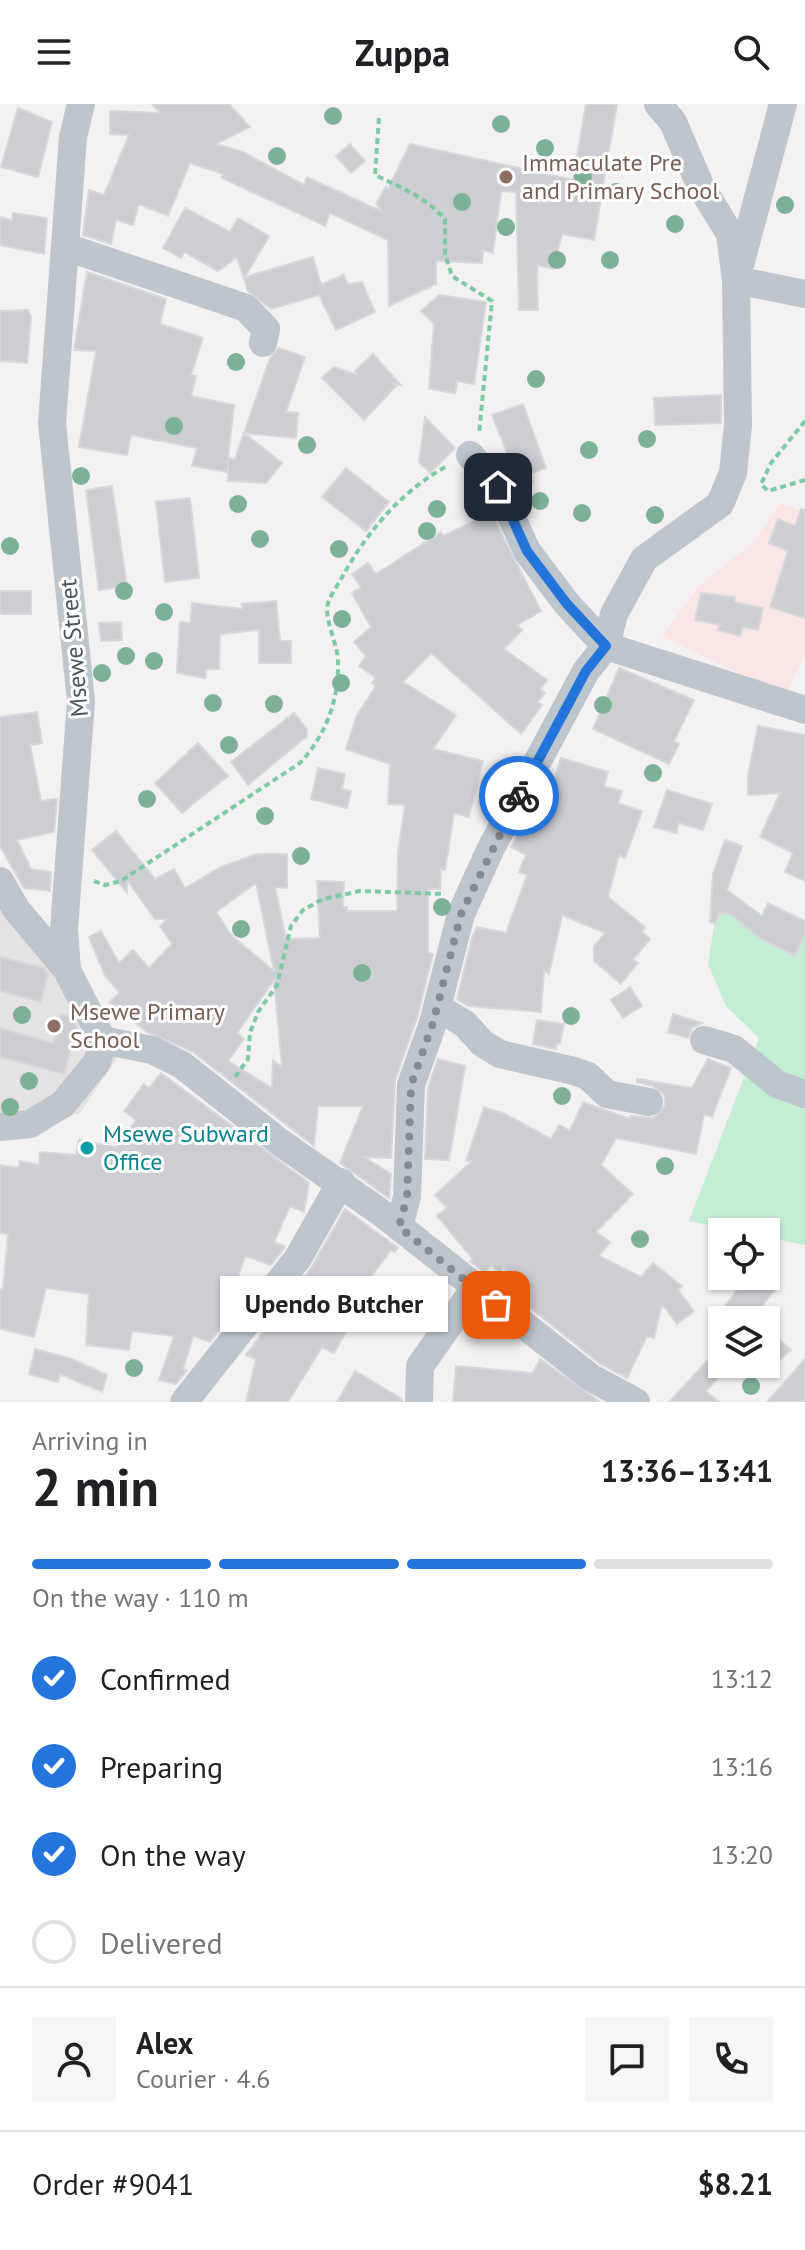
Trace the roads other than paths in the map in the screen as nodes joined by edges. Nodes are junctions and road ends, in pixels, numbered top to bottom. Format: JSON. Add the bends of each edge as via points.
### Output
{"nodes":[{"id":1,"x":81,"y":104,"type":"edge"},
{"id":2,"x":658,"y":104,"type":"edge"},
{"id":3,"x":783,"y":104,"type":"edge"},
{"id":4,"x":66,"y":247,"type":"junction"},
{"id":5,"x":736,"y":280,"type":"junction"},
{"id":6,"x":805,"y":294,"type":"edge"},
{"id":7,"x":263,"y":343,"type":"dead end"},
{"id":8,"x":470,"y":455,"type":"road end"},
{"id":9,"x":606,"y":646,"type":"junction"},
{"id":10,"x":805,"y":710,"type":"edge"},
{"id":11,"x":0,"y":881,"type":"edge"},
{"id":12,"x":67,"y":970,"type":"junction"},
{"id":13,"x":437,"y":1007,"type":"junction"},
{"id":14,"x":102,"y":1040,"type":"junction"},
{"id":15,"x":704,"y":1040,"type":"dead end"},
{"id":16,"x":805,"y":1094,"type":"edge"},
{"id":17,"x":649,"y":1102,"type":"dead end"},
{"id":18,"x":0,"y":1127,"type":"edge"},
{"id":19,"x":341,"y":1182,"type":"junction"},
{"id":20,"x":399,"y":1227,"type":"junction"},
{"id":21,"x":475,"y":1288,"type":"junction"},
{"id":22,"x":184,"y":1402,"type":"edge"},
{"id":23,"x":419,"y":1402,"type":"edge"},
{"id":24,"x":636,"y":1402,"type":"edge"}],
"edges":[{"from":1,"to":4,"type":"street","name":"Msewe Street","via":[[73,137]]},
{"from":2,"to":5,"type":"street","via":[[673,122],[700,185],[730,234]]},
{"from":3,"to":5,"type":"street"},
{"from":4,"to":7,"type":"street","via":[[246,308],[266,329]]},
{"from":4,"to":12,"type":"street","name":"Msewe Street","via":[[52,423],[81,701],[64,929]]},
{"from":5,"to":6,"type":"street"},
{"from":5,"to":9,"type":"street","via":[[738,425],[733,473],[720,504],[644,559],[614,614]]},
{"from":8,"to":9,"type":"street","via":[[498,487],[527,551]]},
{"from":9,"to":10,"type":"street"},
{"from":9,"to":13,"type":"street","via":[[586,671],[491,848],[461,914]]},
{"from":11,"to":12,"type":"street","via":[[16,909]]},
{"from":12,"to":14,"type":"street","name":"Msewe Street"},
{"from":13,"to":17,"type":"street","via":[[500,1054],[574,1071],[607,1094]]},
{"from":13,"to":20,"type":"street","via":[[411,1085],[407,1197]]},
{"from":14,"to":18,"type":"street","via":[[97,1062],[63,1104],[30,1124]]},
{"from":14,"to":19,"type":"street","via":[[168,1056]]},
{"from":15,"to":16,"type":"street","via":[[734,1049],[777,1084]]},
{"from":19,"to":20,"type":"street"},
{"from":19,"to":22,"type":"street","via":[[298,1258]]},
{"from":20,"to":21,"type":"street"},
{"from":21,"to":23,"type":"street","via":[[420,1366]]},
{"from":21,"to":24,"type":"street","via":[[590,1377]]}]}
